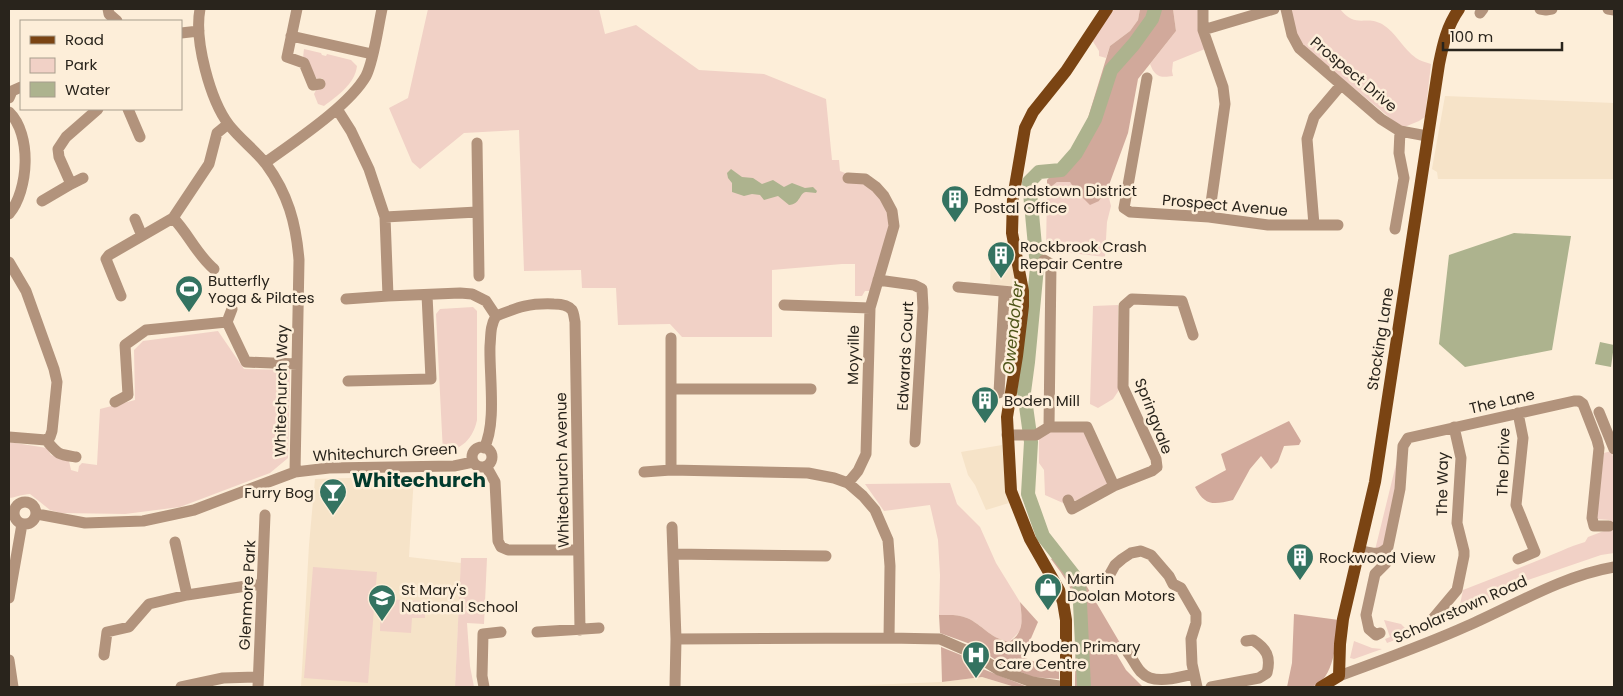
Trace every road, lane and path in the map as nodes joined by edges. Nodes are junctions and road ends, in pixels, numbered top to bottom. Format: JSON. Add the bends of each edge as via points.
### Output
{"nodes":[{"id":1,"x":108,"y":9,"type":"edge"},
{"id":2,"x":200,"y":9,"type":"edge"},
{"id":3,"x":297,"y":9,"type":"edge"},
{"id":4,"x":382,"y":9,"type":"edge"},
{"id":5,"x":1107,"y":9,"type":"edge"},
{"id":6,"x":1203,"y":9,"type":"edge"},
{"id":7,"x":1274,"y":9,"type":"edge"},
{"id":8,"x":1286,"y":9,"type":"edge"},
{"id":9,"x":1459,"y":9,"type":"edge"},
{"id":10,"x":1540,"y":9,"type":"edge"},
{"id":11,"x":1552,"y":9,"type":"edge"},
{"id":12,"x":1608,"y":9,"type":"edge"},
{"id":13,"x":1614,"y":10,"type":"edge"},
{"id":14,"x":115,"y":20,"type":"edge"},
{"id":15,"x":1203,"y":30,"type":"junction"},
{"id":16,"x":199,"y":31,"type":"junction"},
{"id":17,"x":182,"y":33,"type":"edge"},
{"id":18,"x":291,"y":36,"type":"junction"},
{"id":19,"x":372,"y":54,"type":"junction"},
{"id":20,"x":1147,"y":78,"type":"dead end"},
{"id":21,"x":320,"y":84,"type":"dead end"},
{"id":22,"x":1341,"y":85,"type":"junction"},
{"id":23,"x":20,"y":87,"type":"edge"},
{"id":24,"x":9,"y":98,"type":"edge"},
{"id":25,"x":337,"y":109,"type":"junction"},
{"id":26,"x":97,"y":110,"type":"edge"},
{"id":27,"x":128,"y":110,"type":"edge"},
{"id":28,"x":9,"y":112,"type":"edge"},
{"id":29,"x":228,"y":124,"type":"junction"},
{"id":30,"x":1400,"y":131,"type":"junction"},
{"id":31,"x":1427,"y":136,"type":"junction"},
{"id":32,"x":140,"y":137,"type":"dead end"},
{"id":33,"x":477,"y":143,"type":"dead end"},
{"id":34,"x":265,"y":164,"type":"junction"},
{"id":35,"x":83,"y":178,"type":"dead end"},
{"id":36,"x":848,"y":178,"type":"dead end"},
{"id":37,"x":71,"y":184,"type":"junction"},
{"id":38,"x":42,"y":201,"type":"dead end"},
{"id":39,"x":477,"y":212,"type":"junction"},
{"id":40,"x":9,"y":214,"type":"edge"},
{"id":41,"x":386,"y":217,"type":"junction"},
{"id":42,"x":1209,"y":217,"type":"junction"},
{"id":43,"x":173,"y":218,"type":"junction"},
{"id":44,"x":136,"y":219,"type":"dead end"},
{"id":45,"x":1314,"y":225,"type":"junction"},
{"id":46,"x":1338,"y":225,"type":"dead end"},
{"id":47,"x":1395,"y":229,"type":"dead end"},
{"id":48,"x":142,"y":236,"type":"junction"},
{"id":49,"x":1044,"y":260,"type":"dead end"},
{"id":50,"x":9,"y":262,"type":"edge"},
{"id":51,"x":214,"y":269,"type":"dead end"},
{"id":52,"x":479,"y":276,"type":"dead end"},
{"id":53,"x":878,"y":280,"type":"junction"},
{"id":54,"x":958,"y":286,"type":"dead end"},
{"id":55,"x":1023,"y":293,"type":"junction"},
{"id":56,"x":121,"y":296,"type":"dead end"},
{"id":57,"x":388,"y":296,"type":"junction"},
{"id":58,"x":427,"y":296,"type":"junction"},
{"id":59,"x":1004,"y":296,"type":"dead end"},
{"id":60,"x":346,"y":299,"type":"dead end"},
{"id":61,"x":784,"y":305,"type":"dead end"},
{"id":62,"x":870,"y":308,"type":"junction"},
{"id":63,"x":232,"y":309,"type":"dead end"},
{"id":64,"x":496,"y":316,"type":"junction"},
{"id":65,"x":1003,"y":317,"type":"junction"},
{"id":66,"x":1022,"y":319,"type":"junction"},
{"id":67,"x":227,"y":322,"type":"junction"},
{"id":68,"x":1193,"y":335,"type":"dead end"},
{"id":69,"x":671,"y":338,"type":"dead end"},
{"id":70,"x":297,"y":364,"type":"junction"},
{"id":71,"x":348,"y":381,"type":"dead end"},
{"id":72,"x":672,"y":389,"type":"junction"},
{"id":73,"x":810,"y":389,"type":"dead end"},
{"id":74,"x":999,"y":393,"type":"dead end"},
{"id":75,"x":115,"y":402,"type":"dead end"},
{"id":76,"x":1599,"y":412,"type":"dead end"},
{"id":77,"x":1518,"y":413,"type":"junction"},
{"id":78,"x":1049,"y":427,"type":"junction"},
{"id":79,"x":1454,"y":427,"type":"junction"},
{"id":80,"x":1008,"y":435,"type":"junction"},
{"id":81,"x":1609,"y":436,"type":"junction"},
{"id":82,"x":9,"y":437,"type":"edge"},
{"id":83,"x":46,"y":440,"type":"junction"},
{"id":84,"x":1597,"y":440,"type":"junction"},
{"id":85,"x":915,"y":442,"type":"dead end"},
{"id":86,"x":484,"y":448,"type":"junction"},
{"id":87,"x":1614,"y":449,"type":"edge"},
{"id":88,"x":76,"y":457,"type":"dead end"},
{"id":89,"x":473,"y":462,"type":"junction"},
{"id":90,"x":486,"y":466,"type":"junction"},
{"id":91,"x":671,"y":470,"type":"junction"},
{"id":92,"x":295,"y":472,"type":"junction"},
{"id":93,"x":644,"y":472,"type":"dead end"},
{"id":94,"x":848,"y":483,"type":"junction"},
{"id":95,"x":1114,"y":486,"type":"junction"},
{"id":96,"x":1068,"y":500,"type":"dead end"},
{"id":97,"x":12,"y":506,"type":"edge"},
{"id":98,"x":37,"y":514,"type":"junction"},
{"id":99,"x":265,"y":515,"type":"dead end"},
{"id":100,"x":22,"y":524,"type":"junction"},
{"id":101,"x":672,"y":526,"type":"dead end"},
{"id":102,"x":1608,"y":526,"type":"dead end"},
{"id":103,"x":175,"y":542,"type":"dead end"},
{"id":104,"x":578,"y":550,"type":"junction"},
{"id":105,"x":1359,"y":550,"type":"junction"},
{"id":106,"x":1383,"y":553,"type":"junction"},
{"id":107,"x":673,"y":554,"type":"junction"},
{"id":108,"x":826,"y":556,"type":"dead end"},
{"id":109,"x":1518,"y":558,"type":"dead end"},
{"id":110,"x":1614,"y":567,"type":"edge"},
{"id":111,"x":1110,"y":574,"type":"dead end"},
{"id":112,"x":262,"y":585,"type":"junction"},
{"id":113,"x":187,"y":594,"type":"junction"},
{"id":114,"x":9,"y":598,"type":"edge"},
{"id":115,"x":1432,"y":621,"type":"dead end"},
{"id":116,"x":599,"y":628,"type":"dead end"},
{"id":117,"x":580,"y":630,"type":"junction"},
{"id":118,"x":501,"y":632,"type":"dead end"},
{"id":119,"x":537,"y":632,"type":"dead end"},
{"id":120,"x":1380,"y":633,"type":"dead end"},
{"id":121,"x":889,"y":638,"type":"junction"},
{"id":122,"x":676,"y":639,"type":"junction"},
{"id":123,"x":1246,"y":640,"type":"dead end"},
{"id":124,"x":1128,"y":653,"type":"dead end"},
{"id":125,"x":104,"y":656,"type":"dead end"},
{"id":126,"x":9,"y":660,"type":"edge"},
{"id":127,"x":1194,"y":674,"type":"junction"},
{"id":128,"x":1339,"y":676,"type":"junction"},
{"id":129,"x":258,"y":682,"type":"edge"},
{"id":130,"x":13,"y":687,"type":"edge"},
{"id":131,"x":181,"y":687,"type":"edge"},
{"id":132,"x":484,"y":687,"type":"edge"},
{"id":133,"x":675,"y":687,"type":"edge"},
{"id":134,"x":1066,"y":687,"type":"edge"},
{"id":135,"x":1197,"y":687,"type":"edge"},
{"id":136,"x":1211,"y":687,"type":"edge"},
{"id":137,"x":1320,"y":687,"type":"edge"}],
"edges":[{"from":1,"to":14,"type":"street"},
{"from":2,"to":16,"type":"street","name":"Whitechurch Way"},
{"from":3,"to":18,"type":"street"},
{"from":4,"to":19,"type":"street"},
{"from":5,"to":55,"type":"main road","via":[[1066,71],[1032,112],[1025,128],[1012,218]]},
{"from":6,"to":15,"type":"street"},
{"from":7,"to":15,"type":"street"},
{"from":8,"to":22,"type":"street","name":"Prospect Drive","via":[[1292,35],[1299,48]]},
{"from":9,"to":31,"type":"main road","name":"Stocking Lane","via":[[1444,38]]},
{"from":10,"to":11,"type":"street"},
{"from":12,"to":13,"type":"street"},
{"from":15,"to":42,"type":"street","via":[[1223,87],[1225,104]]},
{"from":16,"to":17,"type":"street"},
{"from":16,"to":29,"type":"street","name":"Whitechurch Way","via":[[204,67]]},
{"from":18,"to":19,"type":"street"},
{"from":18,"to":21,"type":"street","via":[[286,57],[304,63],[313,85]]},
{"from":19,"to":25,"type":"street","via":[[367,74],[359,87]]},
{"from":20,"to":42,"type":"street","name":"Prospect Avenue","via":[[1124,208],[1130,212]]},
{"from":22,"to":30,"type":"street","name":"Prospect Drive"},
{"from":22,"to":45,"type":"street","via":[[1314,117],[1307,139]]},
{"from":23,"to":24,"type":"street","via":[[12,91]]},
{"from":25,"to":34,"type":"street"},
{"from":25,"to":41,"type":"street","via":[[352,130]]},
{"from":26,"to":37,"type":"street","via":[[66,137],[58,149]]},
{"from":27,"to":32,"type":"street"},
{"from":28,"to":40,"type":"street","via":[[18,124],[25,148],[22,186]]},
{"from":29,"to":34,"type":"street","name":"Whitechurch Way"},
{"from":29,"to":43,"type":"street","via":[[217,133],[209,164]]},
{"from":30,"to":31,"type":"street","name":"Prospect Drive"},
{"from":30,"to":47,"type":"street","via":[[1399,153],[1404,178]]},
{"from":31,"to":105,"type":"main road","name":"Stocking Lane","via":[[1375,482]]},
{"from":33,"to":39,"type":"street"},
{"from":34,"to":70,"type":"street","name":"Whitechurch Way","via":[[291,210],[297,232]]},
{"from":35,"to":37,"type":"street"},
{"from":36,"to":53,"type":"street","via":[[865,179],[884,196],[892,211],[894,226]]},
{"from":37,"to":38,"type":"street"},
{"from":39,"to":41,"type":"street"},
{"from":39,"to":52,"type":"street"},
{"from":41,"to":57,"type":"street"},
{"from":42,"to":45,"type":"street","name":"Prospect Avenue","via":[[1268,225]]},
{"from":43,"to":48,"type":"street"},
{"from":43,"to":51,"type":"street"},
{"from":44,"to":48,"type":"street"},
{"from":45,"to":46,"type":"street","name":"Prospect Avenue"},
{"from":48,"to":56,"type":"street","via":[[106,259]]},
{"from":49,"to":78,"type":"street","via":[[1050,264]]},
{"from":50,"to":83,"type":"street","via":[[26,291],[57,382],[52,431]]},
{"from":53,"to":62,"type":"street"},
{"from":53,"to":85,"type":"street","name":"Edwards Court","via":[[922,288]]},
{"from":54,"to":55,"type":"street"},
{"from":55,"to":66,"type":"main road"},
{"from":57,"to":58,"type":"street"},
{"from":57,"to":60,"type":"street"},
{"from":58,"to":64,"type":"street","via":[[472,294],[486,301]]},
{"from":58,"to":71,"type":"street","via":[[431,379]]},
{"from":59,"to":65,"type":"street"},
{"from":61,"to":62,"type":"street","name":"Moyville"},
{"from":62,"to":94,"type":"street","name":"Moyville","via":[[866,454]]},
{"from":63,"to":67,"type":"street"},
{"from":64,"to":86,"type":"street","via":[[491,324],[491,413],[488,442]]},
{"from":64,"to":104,"type":"street","name":"Whitechurch Avenue","via":[[540,303],[560,304],[573,311]]},
{"from":65,"to":66,"type":"street"},
{"from":65,"to":74,"type":"street"},
{"from":66,"to":80,"type":"main road","via":[[1007,417]]},
{"from":67,"to":70,"type":"street","via":[[246,362]]},
{"from":67,"to":75,"type":"street","via":[[146,330],[125,344],[128,395]]},
{"from":68,"to":95,"type":"street","name":"Springvale","via":[[1182,301],[1132,299],[1124,306],[1123,387],[1156,459],[1156,467],[1152,472]]},
{"from":69,"to":72,"type":"street"},
{"from":70,"to":92,"type":"street","name":"Whitechurch Way"},
{"from":72,"to":73,"type":"street"},
{"from":72,"to":91,"type":"street"},
{"from":76,"to":81,"type":"street"},
{"from":77,"to":79,"type":"street","name":"The Lane"},
{"from":77,"to":84,"type":"street","name":"The Lane","via":[[1579,401]]},
{"from":77,"to":109,"type":"street","name":"The Drive","via":[[1522,438],[1516,505],[1535,552]]},
{"from":78,"to":80,"type":"street","via":[[1031,435]]},
{"from":78,"to":95,"type":"street","via":[[1087,427]]},
{"from":79,"to":106,"type":"street","name":"The Lane","via":[[1410,436],[1405,441],[1400,489],[1388,547]]},
{"from":79,"to":115,"type":"street","name":"The Way","via":[[1461,458],[1457,523],[1464,556],[1457,590]]},
{"from":80,"to":134,"type":"main road","via":[[1010,491],[1030,539],[1063,602]]},
{"from":81,"to":84,"type":"street"},
{"from":81,"to":87,"type":"street"},
{"from":82,"to":83,"type":"street"},
{"from":83,"to":88,"type":"street","via":[[54,451]]},
{"from":84,"to":102,"type":"street","name":"The Lane","via":[[1599,448],[1592,518],[1594,526]]},
{"from":86,"to":89,"type":"street","via":[[475,450]]},
{"from":86,"to":90,"type":"street","via":[[491,455]]},
{"from":89,"to":90,"type":"street","via":[[480,467]]},
{"from":89,"to":92,"type":"street","name":"Whitechurch Green","via":[[454,466],[329,468]]},
{"from":90,"to":104,"type":"street","via":[[495,482],[501,547],[508,550]]},
{"from":91,"to":93,"type":"street"},
{"from":91,"to":94,"type":"street","via":[[808,473]]},
{"from":92,"to":98,"type":"street","name":"Whitechurch Green","via":[[169,517],[86,523]]},
{"from":94,"to":121,"type":"street","via":[[875,510],[888,540]]},
{"from":95,"to":96,"type":"street","name":"Springvale","via":[[1072,509]]},
{"from":97,"to":98,"type":"street","via":[[30,502],[36,507]]},
{"from":97,"to":100,"type":"street","via":[[14,517]]},
{"from":98,"to":100,"type":"street","via":[[33,521]]},
{"from":99,"to":112,"type":"street","name":"Glenmore Park"},
{"from":100,"to":114,"type":"street"},
{"from":101,"to":107,"type":"street"},
{"from":103,"to":113,"type":"street"},
{"from":104,"to":117,"type":"street","name":"Whitechurch Avenue"},
{"from":105,"to":106,"type":"street"},
{"from":105,"to":128,"type":"main road","name":"Stocking Lane","via":[[1343,619]]},
{"from":106,"to":120,"type":"street","name":"The Lane","via":[[1386,563],[1375,574],[1366,616],[1369,629],[1376,635]]},
{"from":107,"to":108,"type":"street"},
{"from":107,"to":122,"type":"street"},
{"from":110,"to":128,"type":"street","name":"Scholarstown Road","via":[[1564,581],[1454,632]]},
{"from":111,"to":127,"type":"street","via":[[1122,559],[1141,551],[1151,555],[1173,584],[1181,588],[1196,614],[1191,639]]},
{"from":112,"to":113,"type":"street"},
{"from":112,"to":129,"type":"street","name":"Glenmore Park"},
{"from":113,"to":125,"type":"street","via":[[149,604],[129,627],[107,632]]},
{"from":116,"to":117,"type":"street"},
{"from":117,"to":119,"type":"street"},
{"from":118,"to":132,"type":"street","via":[[483,634]]},
{"from":121,"to":122,"type":"street"},
{"from":121,"to":134,"type":"street","via":[[940,639],[999,670],[1032,682]]},
{"from":122,"to":133,"type":"street"},
{"from":123,"to":136,"type":"street","via":[[1260,644],[1268,655],[1268,673],[1259,678]]},
{"from":124,"to":127,"type":"street","via":[[1140,671],[1152,679]]},
{"from":126,"to":130,"type":"street"},
{"from":127,"to":135,"type":"street"},
{"from":128,"to":137,"type":"main road","name":"Scholarstown Road"},
{"from":129,"to":131,"type":"street","name":"Glenmore Park","via":[[223,678]]}]}
